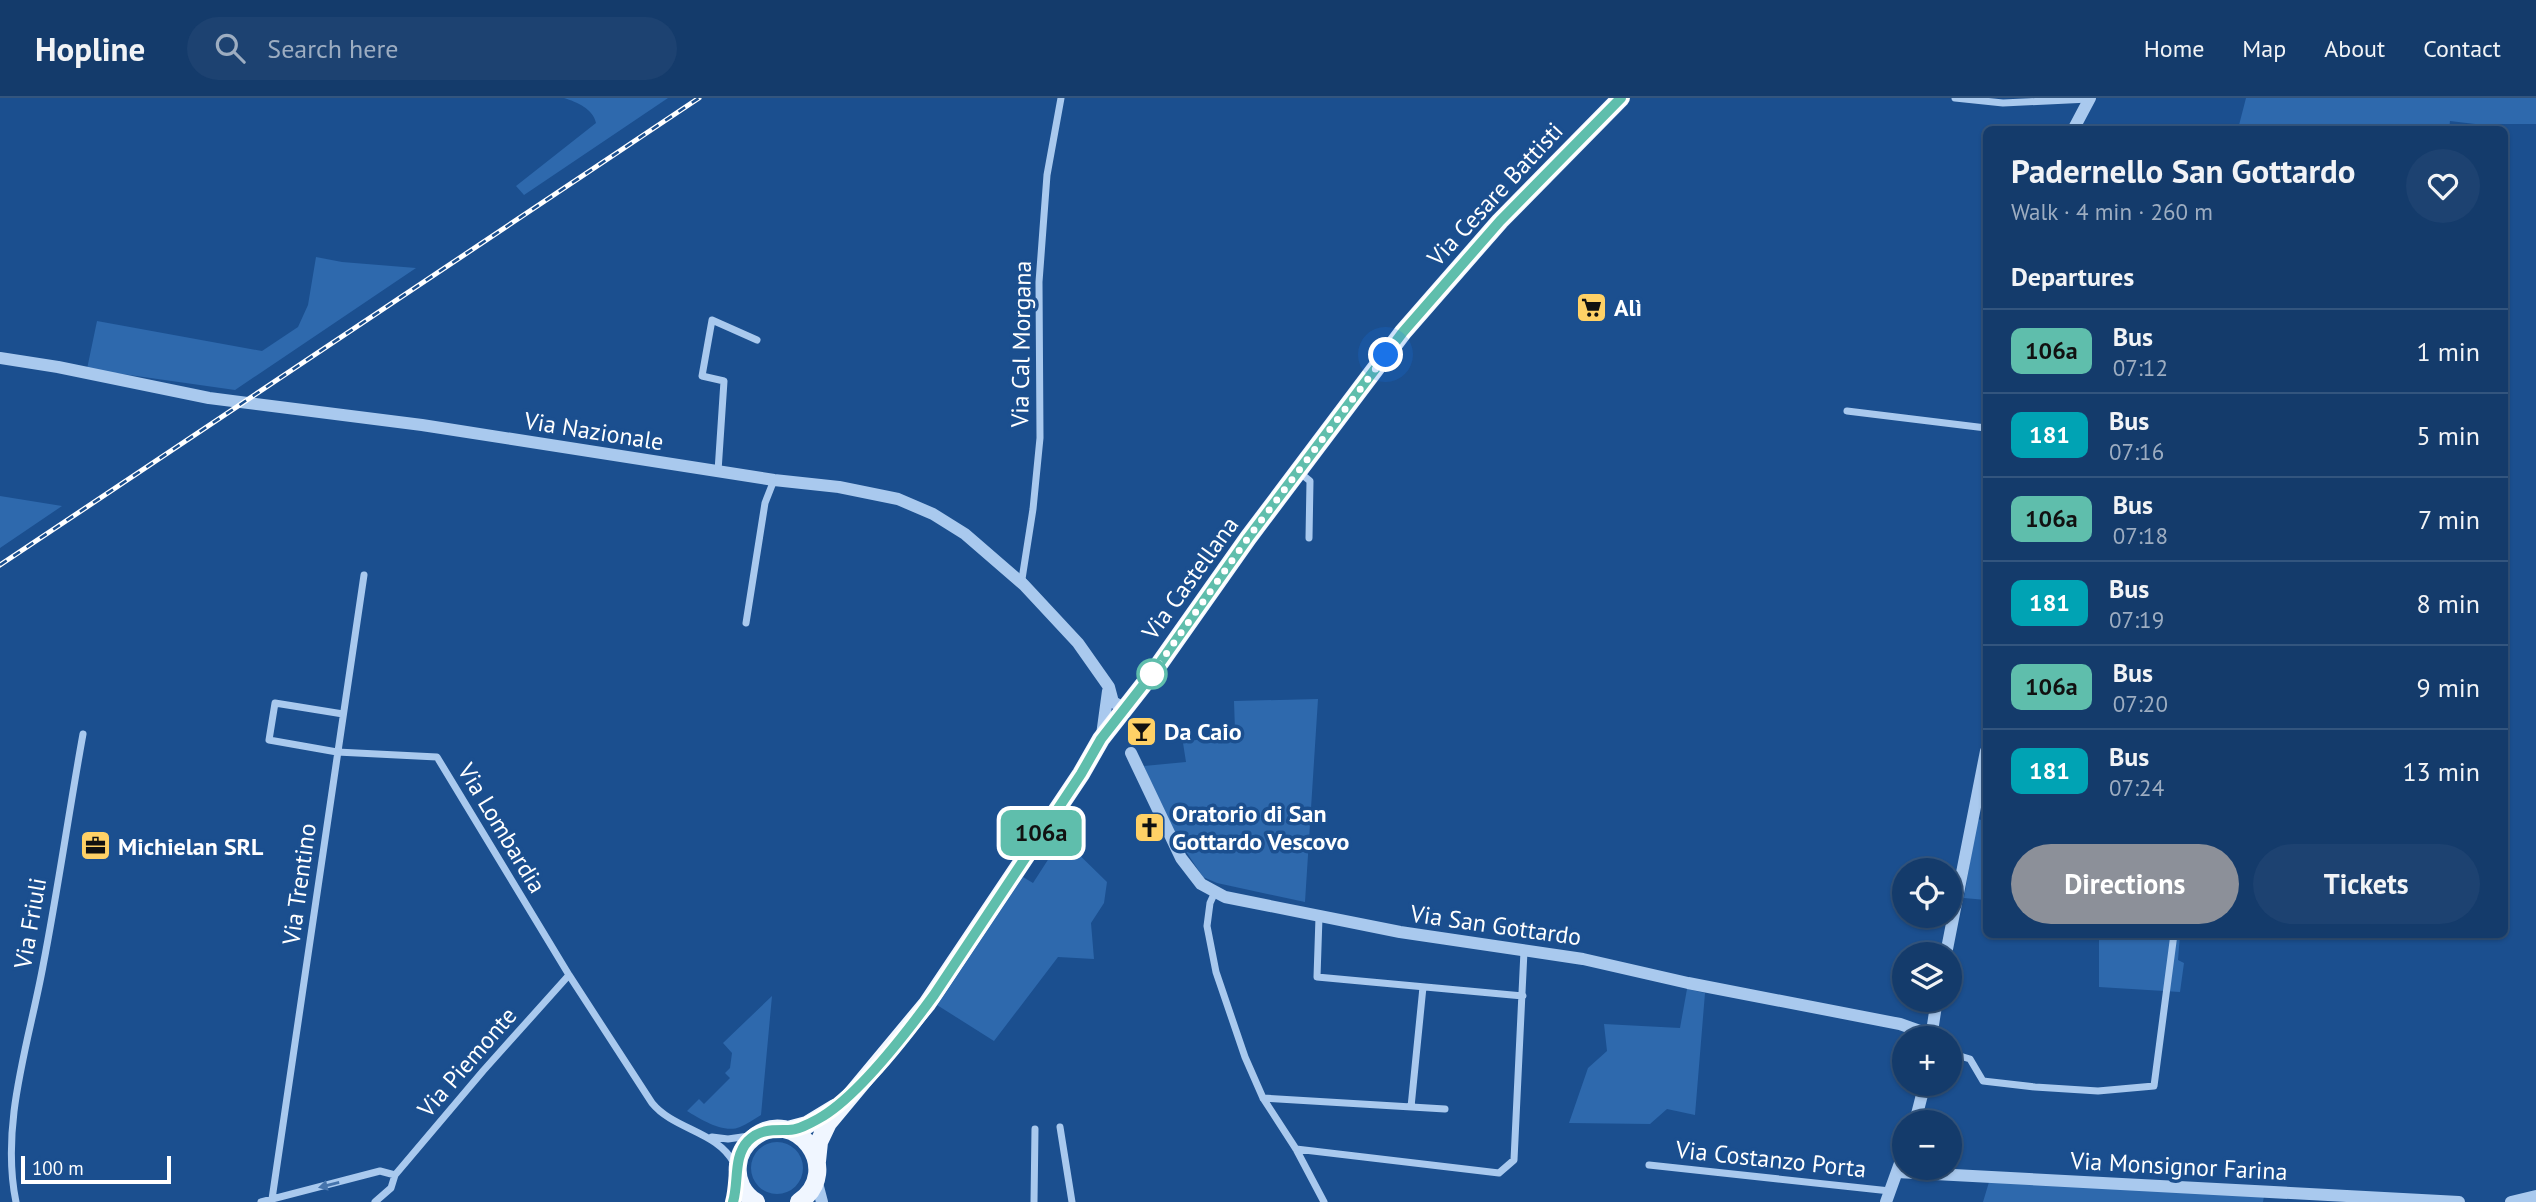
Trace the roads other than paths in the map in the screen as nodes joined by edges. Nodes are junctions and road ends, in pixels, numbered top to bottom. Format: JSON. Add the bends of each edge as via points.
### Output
{"nodes":[{"id":1,"x":1060,"y":98,"type":"edge"},
{"id":2,"x":1622,"y":98,"type":"edge"},
{"id":3,"x":1955,"y":98,"type":"edge"},
{"id":4,"x":2090,"y":98,"type":"edge"},
{"id":5,"x":2075,"y":126,"type":"edge"},
{"id":6,"x":1408,"y":326,"type":"joint"},
{"id":7,"x":757,"y":340,"type":"dead end"},
{"id":8,"x":0,"y":358,"type":"edge"},
{"id":9,"x":1847,"y":411,"type":"dead end"},
{"id":10,"x":1983,"y":428,"type":"edge"},
{"id":11,"x":718,"y":471,"type":"junction"},
{"id":12,"x":1298,"y":471,"type":"junction"},
{"id":13,"x":775,"y":480,"type":"junction"},
{"id":14,"x":1309,"y":538,"type":"dead end"},
{"id":15,"x":364,"y":575,"type":"dead end"},
{"id":16,"x":1028,"y":589,"type":"junction"},
{"id":17,"x":746,"y":623,"type":"dead end"},
{"id":18,"x":1109,"y":687,"type":"junction"},
{"id":19,"x":1124,"y":708,"type":"junction"},
{"id":20,"x":343,"y":714,"type":"junction"},
{"id":21,"x":83,"y":734,"type":"dead end"},
{"id":22,"x":1101,"y":739,"type":"junction"},
{"id":23,"x":337,"y":752,"type":"junction"},
{"id":24,"x":1131,"y":753,"type":"dead end"},
{"id":25,"x":1983,"y":783,"type":"edge"},
{"id":26,"x":1980,"y":815,"type":"edge"},
{"id":27,"x":1215,"y":892,"type":"junction"},
{"id":28,"x":1319,"y":917,"type":"junction"},
{"id":29,"x":2173,"y":938,"type":"edge"},
{"id":30,"x":1949,"y":942,"type":"edge"},
{"id":31,"x":1524,"y":951,"type":"junction"},
{"id":32,"x":569,"y":975,"type":"junction"},
{"id":33,"x":1423,"y":987,"type":"junction"},
{"id":34,"x":1523,"y":996,"type":"junction"},
{"id":35,"x":1905,"y":1026,"type":"edge"},
{"id":36,"x":1962,"y":1057,"type":"edge"},
{"id":37,"x":1263,"y":1098,"type":"junction"},
{"id":38,"x":846,"y":1099,"type":"junction"},
{"id":39,"x":1411,"y":1107,"type":"junction"},
{"id":40,"x":1445,"y":1109,"type":"dead end"},
{"id":41,"x":1060,"y":1127,"type":"dead end"},
{"id":42,"x":1035,"y":1129,"type":"dead end"},
{"id":43,"x":788,"y":1130,"type":"junction"},
{"id":44,"x":700,"y":1134,"type":"junction"},
{"id":45,"x":757,"y":1134,"type":"junction"},
{"id":46,"x":1296,"y":1149,"type":"junction"},
{"id":47,"x":1648,"y":1165,"type":"dead end"},
{"id":48,"x":816,"y":1170,"type":"junction"},
{"id":49,"x":738,"y":1173,"type":"junction"},
{"id":50,"x":395,"y":1175,"type":"junction"},
{"id":51,"x":1962,"y":1175,"type":"edge"},
{"id":52,"x":1894,"y":1180,"type":"edge"},
{"id":53,"x":2536,"y":1196,"type":"edge"},
{"id":54,"x":1888,"y":1197,"type":"edge"},
{"id":55,"x":272,"y":1199,"type":"junction"},
{"id":56,"x":16,"y":1202,"type":"edge"},
{"id":57,"x":261,"y":1202,"type":"edge"},
{"id":58,"x":375,"y":1202,"type":"edge"},
{"id":59,"x":733,"y":1202,"type":"edge"},
{"id":60,"x":756,"y":1202,"type":"edge"},
{"id":61,"x":799,"y":1202,"type":"edge"},
{"id":62,"x":822,"y":1202,"type":"edge"},
{"id":63,"x":1034,"y":1202,"type":"edge"},
{"id":64,"x":1072,"y":1202,"type":"edge"},
{"id":65,"x":1324,"y":1202,"type":"edge"},
{"id":66,"x":2459,"y":1202,"type":"edge"},
{"id":67,"x":2511,"y":1202,"type":"edge"}],
"edges":[{"from":1,"to":16,"type":"street","name":"Via Cal Morgana","via":[[1047,175],[1039,282],[1040,438],[1022,579]]},
{"from":2,"to":6,"type":"main road","name":"Via Cesare Battisti","via":[[1500,221]]},
{"from":3,"to":4,"type":"street","via":[[2003,103]]},
{"from":4,"to":5,"type":"street"},
{"from":6,"to":12,"type":"main road","name":"Via Castellana"},
{"from":7,"to":11,"type":"street","via":[[712,320],[702,376],[724,381]]},
{"from":8,"to":11,"type":"street","name":"Via Nazionale","via":[[209,398],[422,425]]},
{"from":9,"to":10,"type":"street"},
{"from":11,"to":13,"type":"street","name":"Via Nazionale"},
{"from":12,"to":14,"type":"street","via":[[1310,481]]},
{"from":12,"to":19,"type":"main road","name":"Via Castellana"},
{"from":13,"to":16,"type":"street","name":"Via Nazionale","via":[[839,486],[898,499],[933,514],[965,534]]},
{"from":13,"to":17,"type":"street","via":[[765,503]]},
{"from":15,"to":20,"type":"street","name":"Via Trentino"},
{"from":16,"to":18,"type":"street","name":"Via Nazionale","via":[[1078,643]]},
{"from":18,"to":19,"type":"street","name":"Via Nazionale","via":[[1113,702]]},
{"from":18,"to":22,"type":"street"},
{"from":19,"to":22,"type":"main road","name":"Via Castellana"},
{"from":20,"to":23,"type":"street","name":"Via Trentino"},
{"from":20,"to":23,"type":"street","name":"Via Lombardia","via":[[275,703],[269,740]]},
{"from":21,"to":56,"type":"street","name":"Via Friuli","via":[[43,967],[17,1087],[9,1147]]},
{"from":22,"to":38,"type":"main road","name":"Via Castellana","via":[[934,995]]},
{"from":23,"to":32,"type":"street","name":"Via Lombardia","via":[[437,757]]},
{"from":23,"to":55,"type":"street","name":"Via Trentino"},
{"from":24,"to":27,"type":"street","name":"Via San Gottardo","via":[[1181,858],[1201,884]]},
{"from":25,"to":26,"type":"street"},
{"from":26,"to":30,"type":"street"},
{"from":27,"to":28,"type":"street","name":"Via San Gottardo"},
{"from":27,"to":37,"type":"street","via":[[1207,926],[1216,972]]},
{"from":28,"to":31,"type":"street","name":"Via San Gottardo"},
{"from":28,"to":33,"type":"street","via":[[1317,977]]},
{"from":29,"to":36,"type":"street","via":[[2154,1086],[2098,1091],[1983,1081],[1970,1059]]},
{"from":31,"to":34,"type":"street"},
{"from":31,"to":35,"type":"street","name":"Via San Gottardo","via":[[1583,958]]},
{"from":32,"to":44,"type":"street","name":"Via Lombardia","via":[[657,1110]]},
{"from":32,"to":50,"type":"street","name":"Via Piemonte"},
{"from":33,"to":34,"type":"street"},
{"from":33,"to":39,"type":"street"},
{"from":34,"to":46,"type":"street","via":[[1514,1160],[1499,1173]]},
{"from":37,"to":39,"type":"street"},
{"from":37,"to":46,"type":"street"},
{"from":38,"to":43,"type":"main road","name":"Via Castellana","via":[[815,1121]]},
{"from":38,"to":48,"type":"main road","name":"Via Castellana","via":[[823,1131]]},
{"from":39,"to":40,"type":"street"},
{"from":41,"to":64,"type":"street"},
{"from":42,"to":63,"type":"street"},
{"from":43,"to":45,"type":"main road","name":"Via Castellana"},
{"from":43,"to":48,"type":"main road","via":[[805,1139]]},
{"from":44,"to":45,"type":"street","name":"Via Lombardia","via":[[724,1139]]},
{"from":44,"to":49,"type":"street","name":"Via Lombardia","via":[[725,1150]]},
{"from":45,"to":49,"type":"main road","via":[[742,1150]]},
{"from":46,"to":65,"type":"street"},
{"from":47,"to":54,"type":"street","name":"Via Costanzo Porta"},
{"from":48,"to":61,"type":"main road","via":[[808,1194]]},
{"from":48,"to":62,"type":"street"},
{"from":49,"to":59,"type":"main road"},
{"from":49,"to":60,"type":"main road","via":[[744,1191]]},
{"from":50,"to":55,"type":"street","one_way":true,"via":[[380,1171]]},
{"from":50,"to":58,"type":"street","name":"Via Piemonte","via":[[391,1188]]},
{"from":51,"to":66,"type":"street","name":"Via Monsignor Farina"},
{"from":52,"to":54,"type":"street"},
{"from":53,"to":67,"type":"street"},
{"from":55,"to":57,"type":"street"}]}
